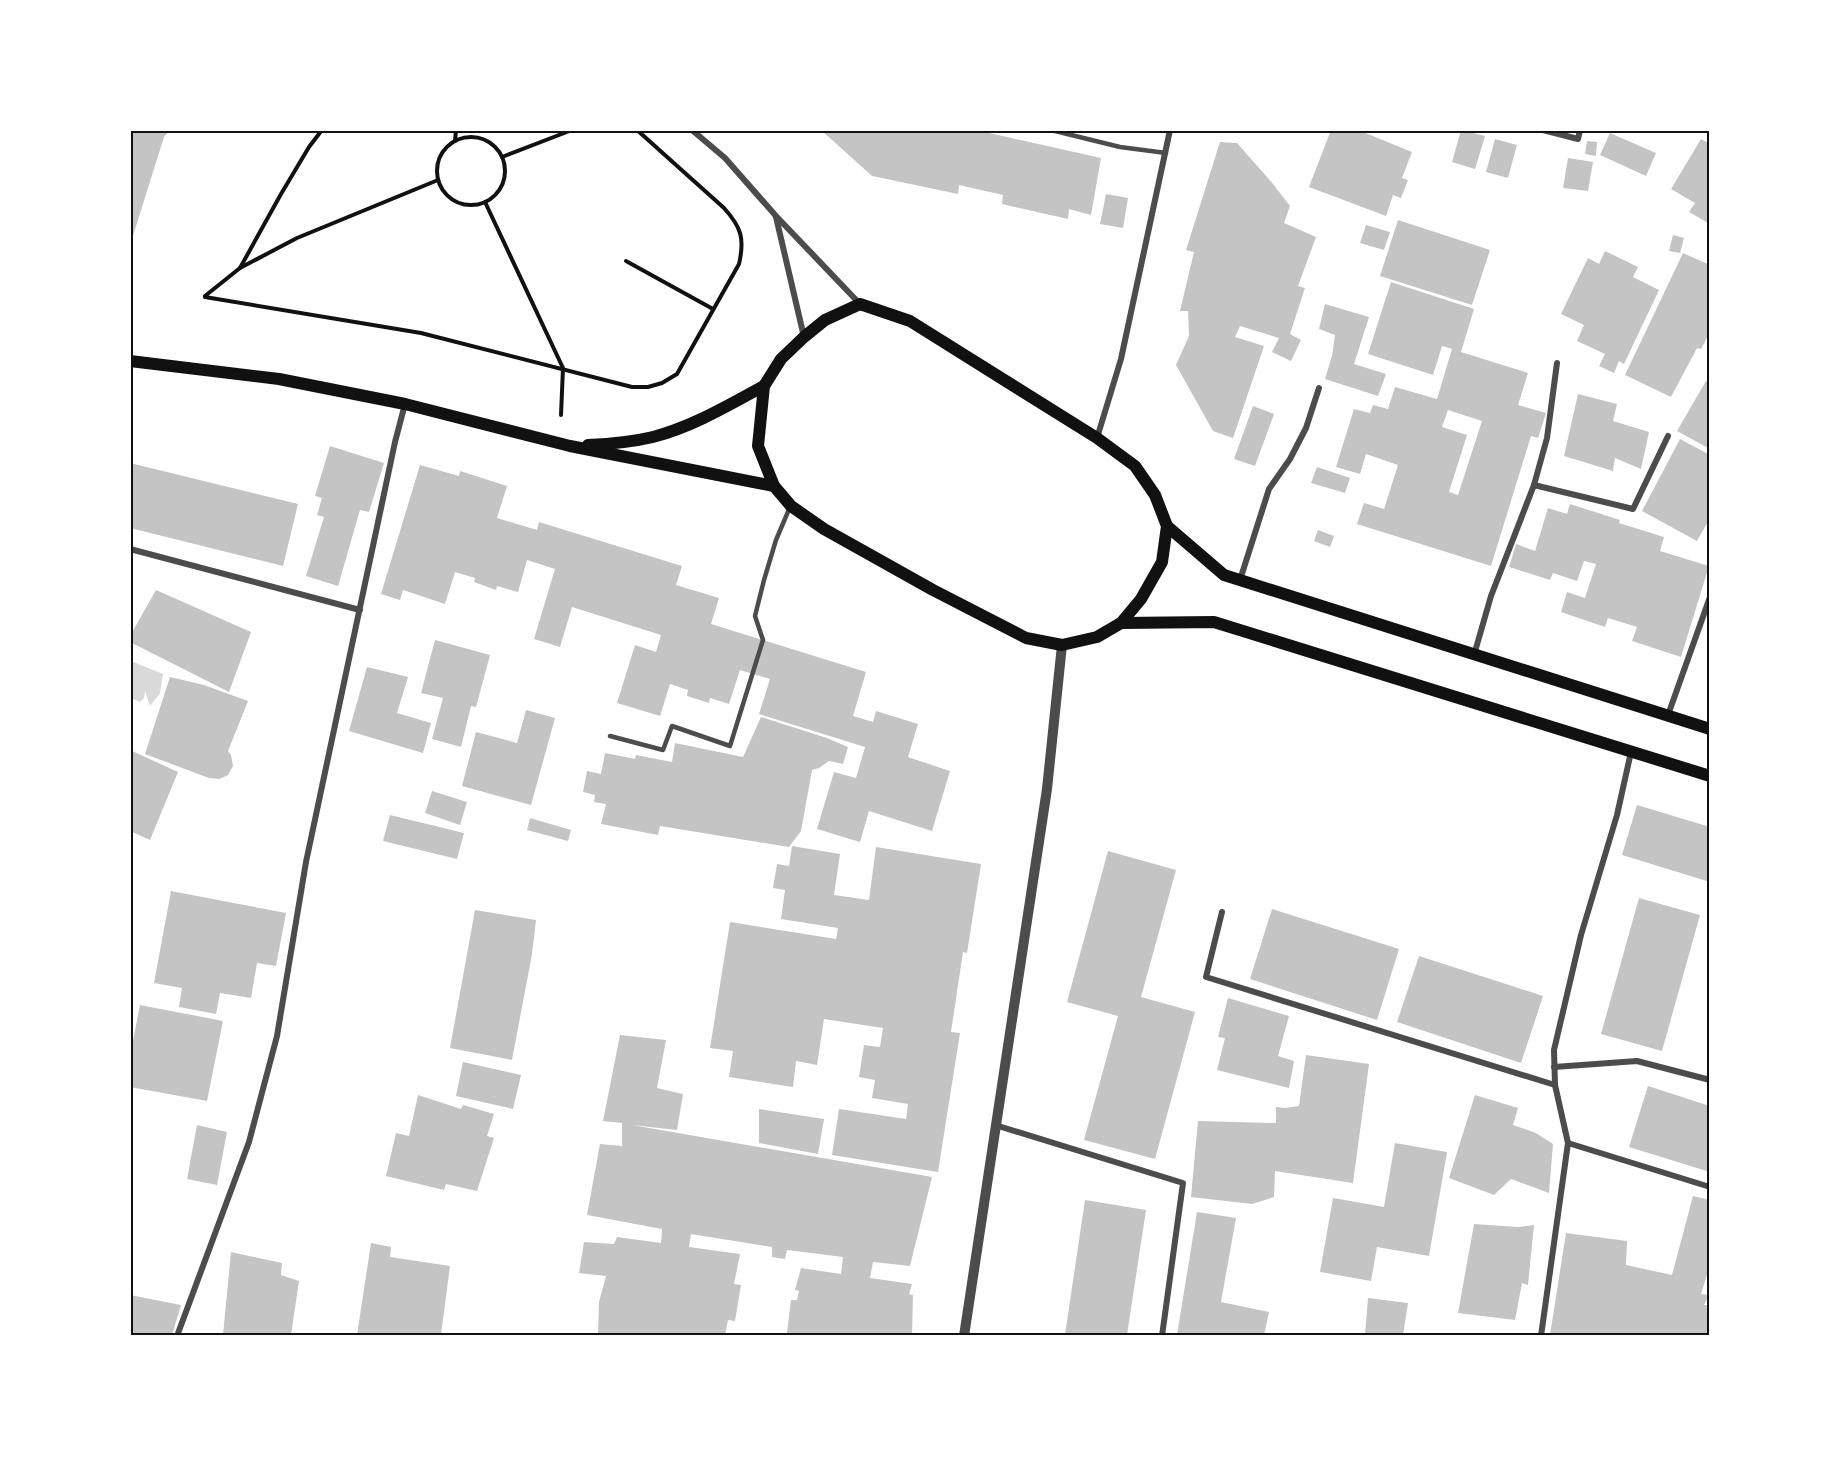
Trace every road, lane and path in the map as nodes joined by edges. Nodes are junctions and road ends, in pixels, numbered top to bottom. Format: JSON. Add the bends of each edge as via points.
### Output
{"nodes":[{"id":1,"x":322,"y":130,"type":"edge"},
{"id":2,"x":456,"y":130,"type":"edge"},
{"id":3,"x":572,"y":130,"type":"edge"},
{"id":4,"x":637,"y":130,"type":"edge"},
{"id":5,"x":692,"y":130,"type":"edge"},
{"id":6,"x":1051,"y":130,"type":"edge"},
{"id":7,"x":1170,"y":130,"type":"edge"},
{"id":8,"x":1543,"y":130,"type":"edge"},
{"id":9,"x":1580,"y":130,"type":"edge"},
{"id":10,"x":454,"y":141,"type":"junction"},
{"id":11,"x":1166,"y":153,"type":"junction"},
{"id":12,"x":502,"y":157,"type":"junction"},
{"id":13,"x":438,"y":180,"type":"junction"},
{"id":14,"x":485,"y":202,"type":"junction"},
{"id":15,"x":776,"y":216,"type":"junction"},
{"id":16,"x":626,"y":261,"type":"dead end"},
{"id":17,"x":240,"y":268,"type":"junction"},
{"id":18,"x":860,"y":304,"type":"junction"},
{"id":19,"x":713,"y":309,"type":"junction"},
{"id":20,"x":804,"y":337,"type":"junction"},
{"id":21,"x":130,"y":362,"type":"edge"},
{"id":22,"x":1557,"y":363,"type":"dead end"},
{"id":23,"x":563,"y":368,"type":"junction"},
{"id":24,"x":764,"y":386,"type":"junction"},
{"id":25,"x":1319,"y":388,"type":"dead end"},
{"id":26,"x":405,"y":404,"type":"junction"},
{"id":27,"x":1668,"y":436,"type":"dead end"},
{"id":28,"x":1097,"y":438,"type":"junction"},
{"id":29,"x":565,"y":445,"type":"junction"},
{"id":30,"x":1534,"y":485,"type":"junction"},
{"id":31,"x":774,"y":486,"type":"junction"},
{"id":32,"x":791,"y":506,"type":"junction"},
{"id":33,"x":1167,"y":526,"type":"junction"},
{"id":34,"x":130,"y":549,"type":"edge"},
{"id":35,"x":1240,"y":580,"type":"junction"},
{"id":36,"x":1710,"y":597,"type":"edge"},
{"id":37,"x":360,"y":610,"type":"junction"},
{"id":38,"x":1122,"y":623,"type":"junction"},
{"id":39,"x":1062,"y":645,"type":"junction"},
{"id":40,"x":1474,"y":655,"type":"junction"},
{"id":41,"x":1668,"y":716,"type":"junction"},
{"id":42,"x":1710,"y":729,"type":"edge"},
{"id":43,"x":610,"y":736,"type":"dead end"},
{"id":44,"x":1631,"y":752,"type":"junction"},
{"id":45,"x":1710,"y":776,"type":"edge"},
{"id":46,"x":1222,"y":912,"type":"dead end"},
{"id":47,"x":1554,"y":1067,"type":"junction"},
{"id":48,"x":1710,"y":1080,"type":"edge"},
{"id":49,"x":1555,"y":1085,"type":"junction"},
{"id":50,"x":995,"y":1125,"type":"junction"},
{"id":51,"x":1568,"y":1143,"type":"junction"},
{"id":52,"x":1710,"y":1187,"type":"edge"},
{"id":53,"x":177,"y":1335,"type":"edge"},
{"id":54,"x":964,"y":1335,"type":"edge"},
{"id":55,"x":1161,"y":1335,"type":"edge"},
{"id":56,"x":1542,"y":1335,"type":"edge"}],
"edges":[{"from":1,"to":17,"type":"path"},
{"from":2,"to":10,"type":"path"},
{"from":3,"to":12,"type":"path"},
{"from":4,"to":19,"type":"path","via":[[735,219],[741,234],[739,264]]},
{"from":5,"to":15,"type":"street","via":[[725,158]]},
{"from":6,"to":11,"type":"lane","via":[[1120,147]]},
{"from":7,"to":11,"type":"street"},
{"from":8,"to":9,"type":"street","via":[[1578,140]]},
{"from":10,"to":12,"type":"path","via":[[476,137],[487,141]]},
{"from":10,"to":13,"type":"path","via":[[439,158]]},
{"from":11,"to":28,"type":"street","via":[[1121,359]]},
{"from":12,"to":14,"type":"path","via":[[504,178],[500,189]]},
{"from":13,"to":14,"type":"path","via":[[441,189],[456,202],[475,206]]},
{"from":13,"to":17,"type":"path","via":[[297,238]]},
{"from":14,"to":23,"type":"path"},
{"from":15,"to":18,"type":"street"},
{"from":15,"to":20,"type":"street"},
{"from":16,"to":19,"type":"path"},
{"from":17,"to":23,"type":"path","via":[[205,297],[421,333]]},
{"from":18,"to":20,"type":"main road","via":[[825,320]]},
{"from":18,"to":28,"type":"main road","via":[[910,321]]},
{"from":19,"to":23,"type":"path","via":[[677,374],[662,383],[633,387]]},
{"from":20,"to":24,"type":"main road","via":[[781,359]]},
{"from":21,"to":26,"type":"main road","via":[[279,379]]},
{"from":22,"to":30,"type":"street","via":[[1547,438]]},
{"from":23,"to":29,"type":"path"},
{"from":24,"to":29,"type":"main road","via":[[654,437],[615,444]]},
{"from":24,"to":31,"type":"main road","via":[[758,446]]},
{"from":25,"to":35,"type":"street","via":[[1306,428],[1269,489]]},
{"from":26,"to":29,"type":"main road"},
{"from":26,"to":37,"type":"street"},
{"from":27,"to":30,"type":"street","via":[[1633,509]]},
{"from":28,"to":33,"type":"main road","via":[[1135,466],[1155,495]]},
{"from":29,"to":31,"type":"main road"},
{"from":30,"to":40,"type":"street","via":[[1491,596]]},
{"from":31,"to":32,"type":"main road"},
{"from":32,"to":39,"type":"main road","via":[[943,596],[1026,638]]},
{"from":32,"to":43,"type":"lane","via":[[776,540],[755,616],[762,640],[730,746],[672,726],[663,750]]},
{"from":33,"to":35,"type":"main road","via":[[1224,575]]},
{"from":33,"to":38,"type":"main road","via":[[1162,562]]},
{"from":34,"to":37,"type":"street"},
{"from":35,"to":40,"type":"main road"},
{"from":36,"to":41,"type":"street"},
{"from":37,"to":53,"type":"street","via":[[306,862],[277,1036],[249,1142]]},
{"from":38,"to":39,"type":"main road","via":[[1097,637]]},
{"from":38,"to":44,"type":"main road","via":[[1214,622]]},
{"from":39,"to":50,"type":"street","via":[[1047,789]]},
{"from":40,"to":41,"type":"main road"},
{"from":41,"to":42,"type":"main road"},
{"from":44,"to":45,"type":"main road"},
{"from":44,"to":47,"type":"street","via":[[1617,815],[1581,935],[1554,1050]]},
{"from":46,"to":49,"type":"street","via":[[1206,977]]},
{"from":47,"to":48,"type":"street","via":[[1637,1061]]},
{"from":47,"to":49,"type":"street"},
{"from":49,"to":51,"type":"street"},
{"from":50,"to":54,"type":"street"},
{"from":50,"to":55,"type":"street","via":[[1183,1183]]},
{"from":51,"to":52,"type":"street"},
{"from":51,"to":56,"type":"street"}]}
